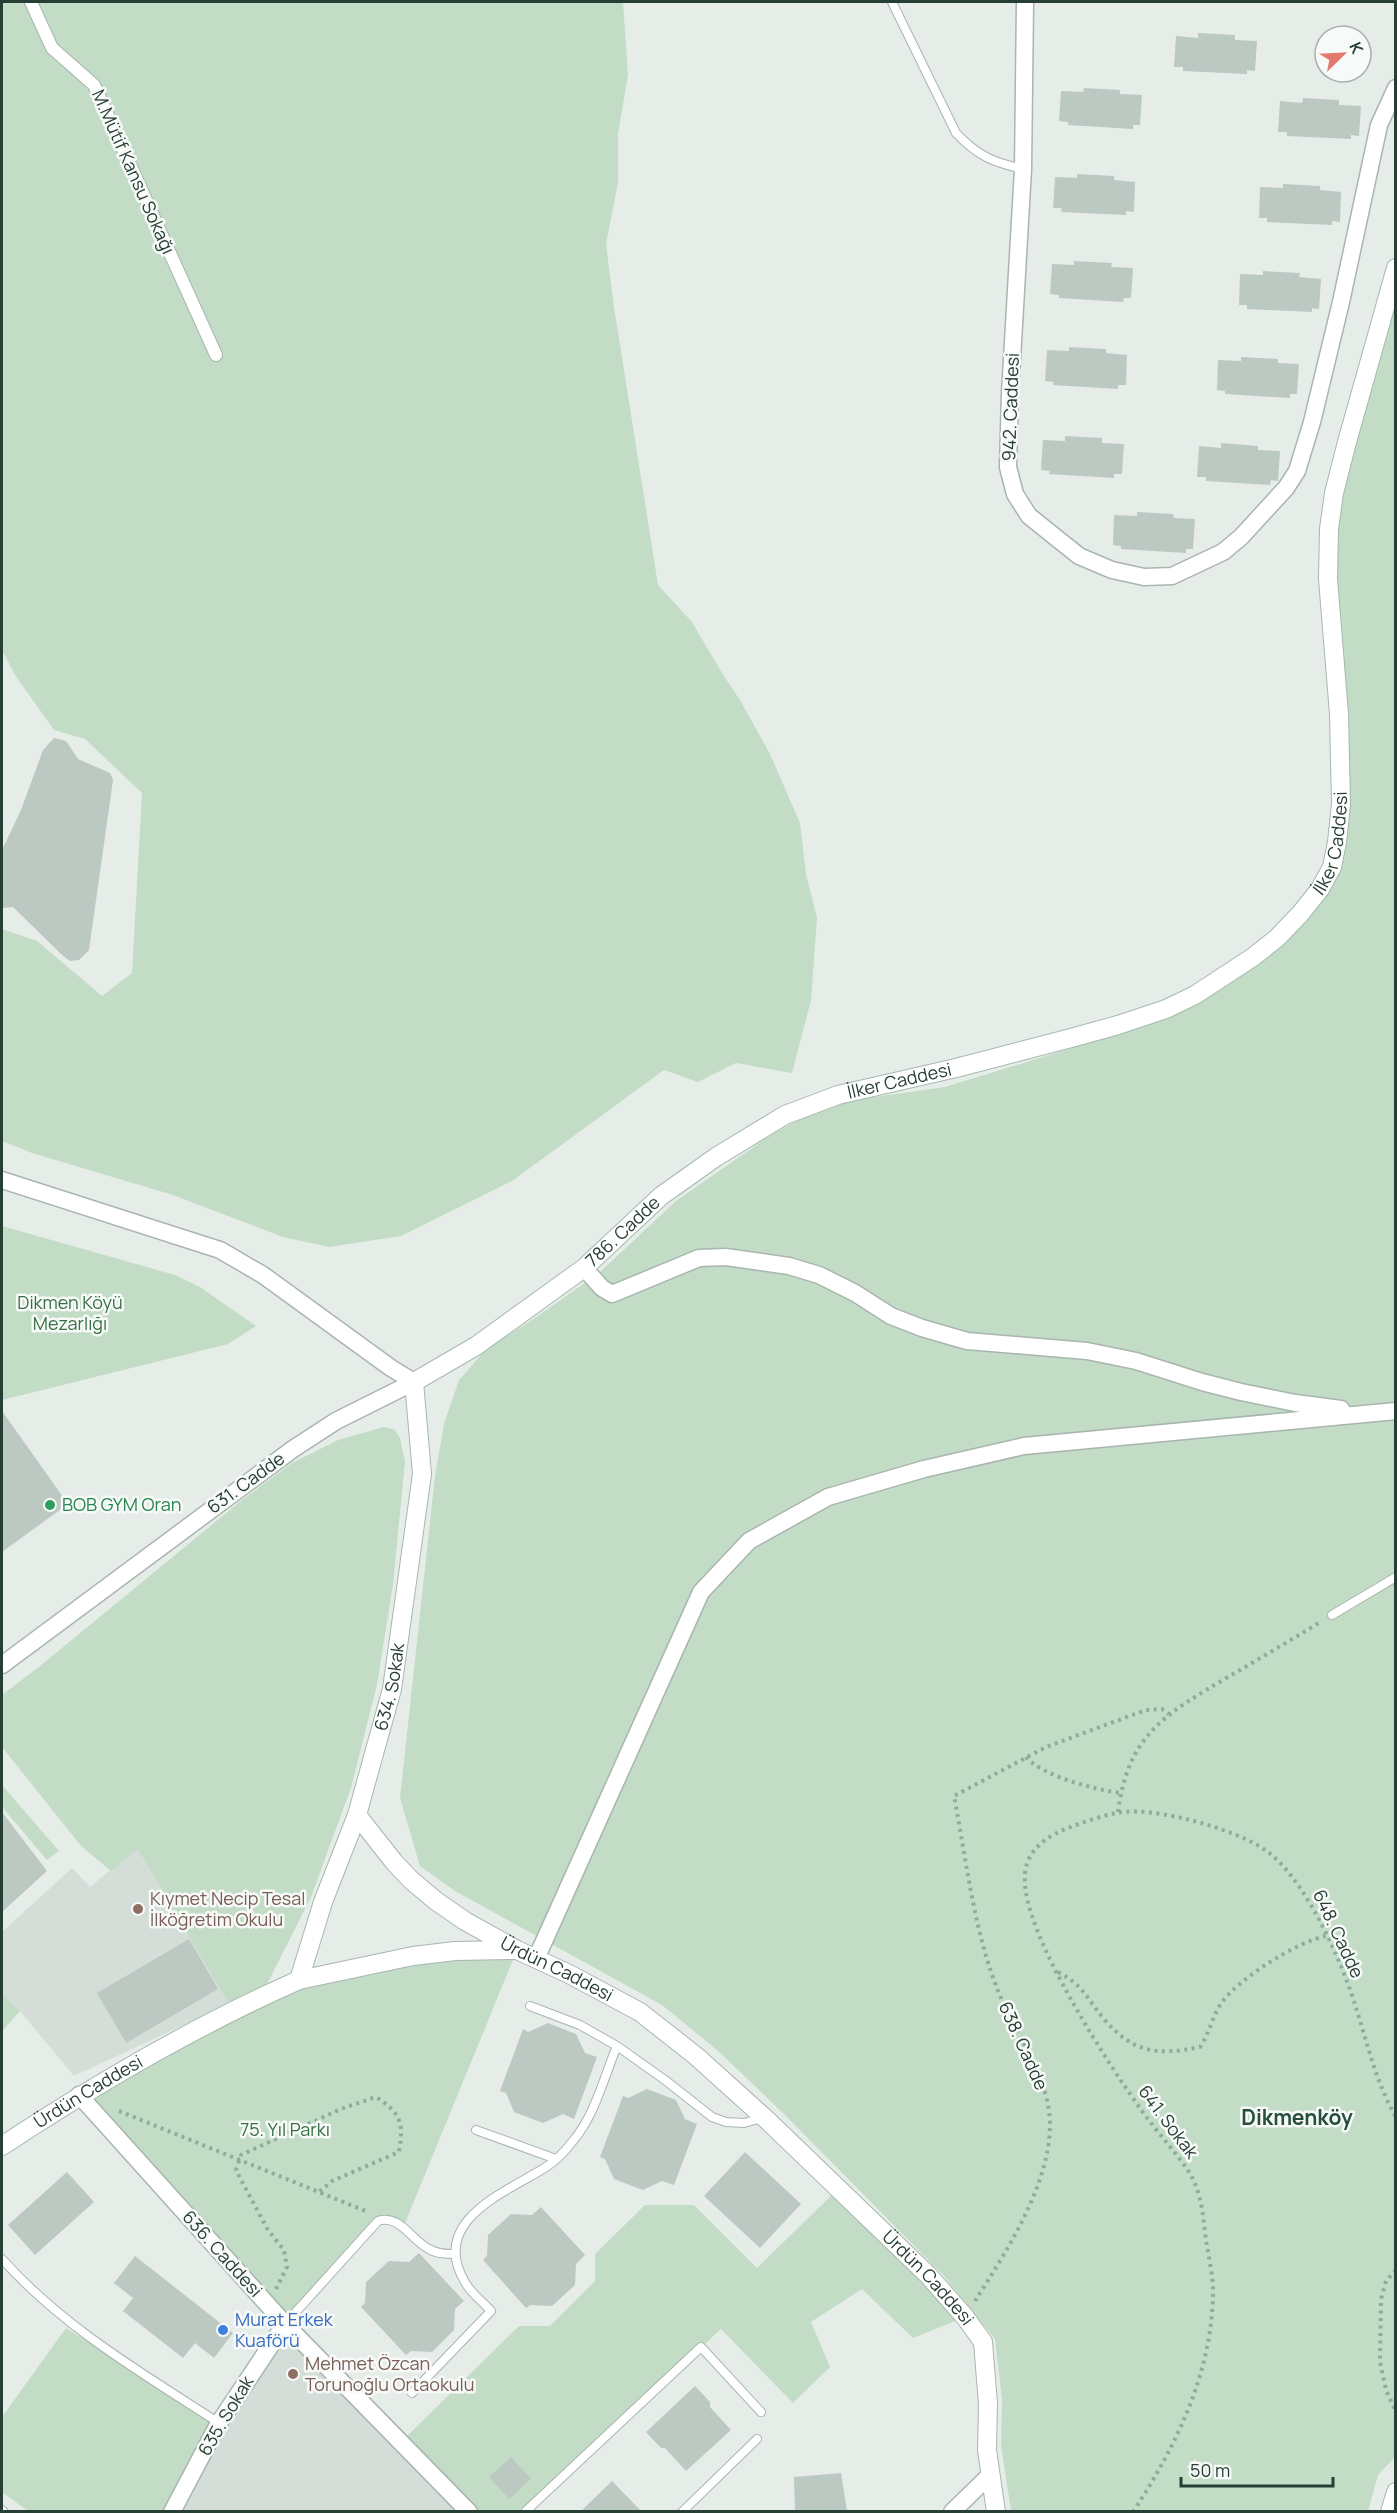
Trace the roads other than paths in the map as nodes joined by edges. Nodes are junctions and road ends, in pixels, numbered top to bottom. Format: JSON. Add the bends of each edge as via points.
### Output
{"nodes":[{"id":1,"x":31,"y":2,"type":"edge"},
{"id":2,"x":892,"y":2,"type":"edge"},
{"id":3,"x":1025,"y":2,"type":"edge"},
{"id":4,"x":1395,"y":88,"type":"edge"},
{"id":5,"x":1023,"y":169,"type":"junction"},
{"id":6,"x":1395,"y":268,"type":"edge"},
{"id":7,"x":216,"y":355,"type":"dead end"},
{"id":8,"x":838,"y":1095,"type":"joint"},
{"id":9,"x":2,"y":1180,"type":"edge"},
{"id":10,"x":584,"y":1268,"type":"junction"},
{"id":11,"x":414,"y":1382,"type":"junction"},
{"id":12,"x":1395,"y":1409,"type":"edge"},
{"id":13,"x":1395,"y":1577,"type":"edge"},
{"id":14,"x":1332,"y":1615,"type":"road end"},
{"id":15,"x":2,"y":1665,"type":"edge"},
{"id":16,"x":357,"y":1815,"type":"junction"},
{"id":17,"x":517,"y":1950,"type":"junction"},
{"id":18,"x":536,"y":1959,"type":"junction"},
{"id":19,"x":299,"y":1980,"type":"junction"},
{"id":20,"x":530,"y":2006,"type":"dead end"},
{"id":21,"x":617,"y":2046,"type":"junction"},
{"id":22,"x":79,"y":2095,"type":"junction"},
{"id":23,"x":764,"y":2117,"type":"junction"},
{"id":24,"x":476,"y":2130,"type":"dead end"},
{"id":25,"x":2,"y":2146,"type":"edge"},
{"id":26,"x":556,"y":2159,"type":"junction"},
{"id":27,"x":456,"y":2254,"type":"junction"},
{"id":28,"x":2,"y":2259,"type":"edge"},
{"id":29,"x":285,"y":2324,"type":"junction"},
{"id":30,"x":412,"y":2392,"type":"dead end"},
{"id":31,"x":761,"y":2412,"type":"dead end"},
{"id":32,"x":219,"y":2423,"type":"junction"},
{"id":33,"x":757,"y":2439,"type":"dead end"},
{"id":34,"x":990,"y":2475,"type":"junction"},
{"id":35,"x":1395,"y":2493,"type":"edge"},
{"id":36,"x":172,"y":2511,"type":"edge"},
{"id":37,"x":469,"y":2511,"type":"edge"},
{"id":38,"x":525,"y":2511,"type":"edge"},
{"id":39,"x":682,"y":2511,"type":"edge"},
{"id":40,"x":952,"y":2511,"type":"edge"},
{"id":41,"x":996,"y":2511,"type":"edge"},
{"id":42,"x":1390,"y":2511,"type":"edge"}],
"edges":[{"from":1,"to":7,"type":"street","name":"M.Mütif Kansu Sokağı","via":[[52,48],[94,85]]},
{"from":2,"to":5,"type":"lane","via":[[956,133],[985,158]]},
{"from":3,"to":5,"type":"street","name":"942. Caddesi"},
{"from":4,"to":5,"type":"street","name":"942. Caddesi","via":[[1379,125],[1341,302],[1296,471],[1286,488],[1241,537],[1223,552],[1172,576],[1144,577],[1112,570],[1080,556],[1029,516],[1015,494],[1008,467]]},
{"from":6,"to":8,"type":"main road","name":"İlker Caddesi","via":[[1334,493],[1329,529],[1328,579],[1339,714],[1341,804],[1332,867],[1320,889],[1277,938],[1253,957],[1166,1009],[956,1068]]},
{"from":8,"to":10,"type":"main road","name":"786. Cadde","via":[[785,1115],[716,1157],[661,1196]]},
{"from":9,"to":11,"type":"street","via":[[220,1250],[263,1275]]},
{"from":10,"to":11,"type":"main road","name":"786. Cadde","via":[[476,1346]]},
{"from":10,"to":12,"type":"street","via":[[612,1294],[699,1258],[726,1257],[789,1266],[837,1284],[891,1316],[967,1341],[1087,1351],[1295,1403],[1335,1409]]},
{"from":11,"to":15,"type":"street","name":"631. Cadde","via":[[336,1421],[293,1449]]},
{"from":11,"to":16,"type":"main road","name":"634. Sokak","via":[[422,1474],[392,1689]]},
{"from":12,"to":18,"type":"street","via":[[1024,1446],[828,1497],[749,1541],[700,1592]]},
{"from":13,"to":14,"type":"lane"},
{"from":16,"to":17,"type":"main road","via":[[419,1887],[465,1922]]},
{"from":16,"to":19,"type":"main road","name":"634. Sokak","via":[[323,1902]]},
{"from":17,"to":18,"type":"main road","name":"Ürdün Caddesi"},
{"from":17,"to":19,"type":"main road","name":"Ürdün Caddesi","via":[[413,1956]]},
{"from":18,"to":23,"type":"main road","name":"Ürdün Caddesi","via":[[640,2012]]},
{"from":19,"to":22,"type":"main road","name":"Ürdün Caddesi"},
{"from":20,"to":21,"type":"lane","via":[[580,2025]]},
{"from":21,"to":23,"type":"lane","via":[[712,2117],[744,2123]]},
{"from":21,"to":26,"type":"lane","via":[[586,2123]]},
{"from":22,"to":25,"type":"main road","name":"Ürdün Caddesi"},
{"from":22,"to":29,"type":"street","name":"636. Caddesi"},
{"from":23,"to":34,"type":"main road","name":"Ürdün Caddesi","via":[[928,2275],[983,2342]]},
{"from":24,"to":26,"type":"lane"},
{"from":26,"to":27,"type":"lane","via":[[470,2216],[456,2241]]},
{"from":27,"to":29,"type":"lane","via":[[429,2250],[398,2223],[387,2218],[378,2221]]},
{"from":27,"to":30,"type":"lane","via":[[466,2284],[491,2311]]},
{"from":28,"to":32,"type":"lane","via":[[48,2306],[82,2333]]},
{"from":29,"to":32,"type":"street","name":"635. Sokak"},
{"from":29,"to":37,"type":"street","name":"636. Caddesi"},
{"from":31,"to":38,"type":"lane","via":[[701,2347]]},
{"from":32,"to":36,"type":"street","name":"635. Sokak"},
{"from":33,"to":39,"type":"lane"},
{"from":34,"to":40,"type":"street"},
{"from":34,"to":41,"type":"main road"},
{"from":35,"to":42,"type":"main road"}]}
